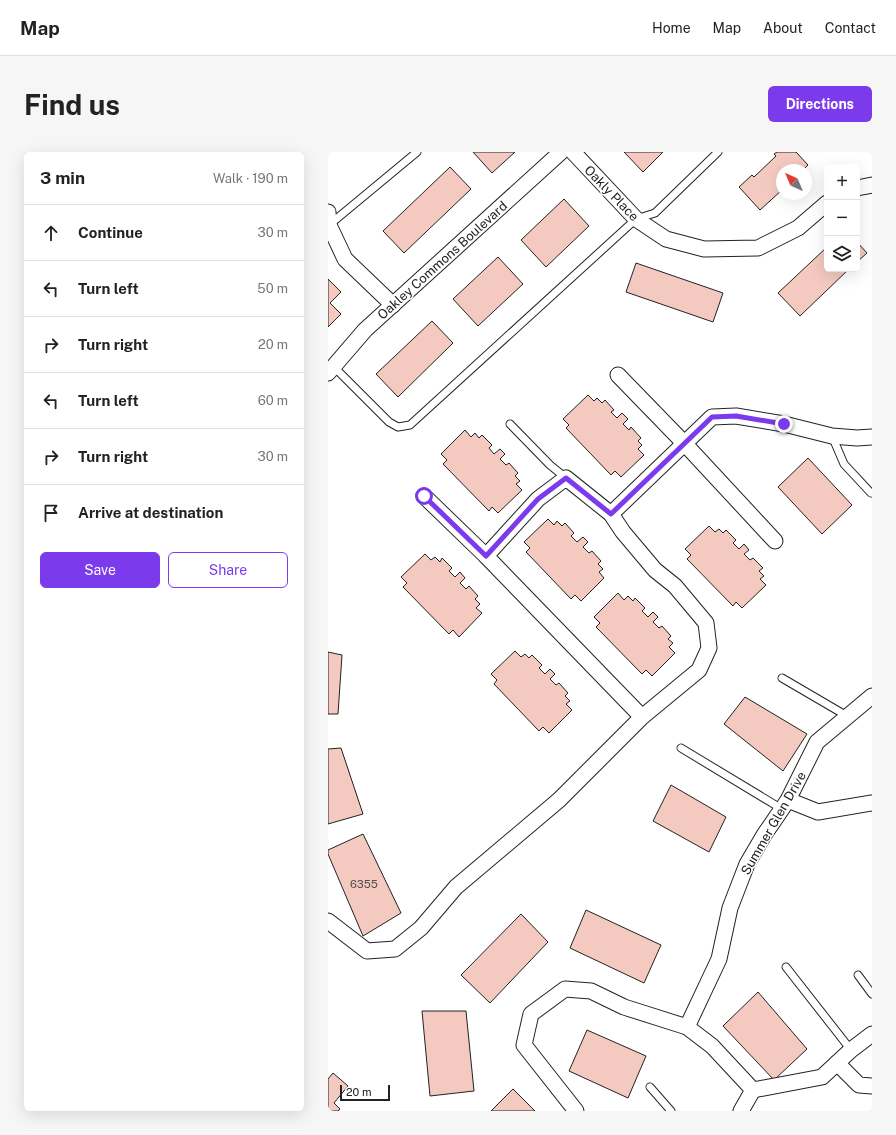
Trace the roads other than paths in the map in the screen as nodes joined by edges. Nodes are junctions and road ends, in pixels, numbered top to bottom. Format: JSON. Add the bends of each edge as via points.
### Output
{"nodes":[{"id":1,"x":417,"y":152,"type":"edge"},
{"id":2,"x":561,"y":152,"type":"edge"},
{"id":3,"x":573,"y":152,"type":"edge"},
{"id":4,"x":718,"y":152,"type":"edge"},
{"id":5,"x":872,"y":185,"type":"edge"},
{"id":6,"x":860,"y":187,"type":"edge"},
{"id":7,"x":824,"y":206,"type":"edge"},
{"id":8,"x":328,"y":214,"type":"edge"},
{"id":9,"x":636,"y":220,"type":"junction"},
{"id":10,"x":328,"y":226,"type":"edge"},
{"id":11,"x":393,"y":305,"type":"junction"},
{"id":12,"x":331,"y":370,"type":"edge"},
{"id":13,"x":618,"y":375,"type":"dead end"},
{"id":14,"x":510,"y":424,"type":"dead end"},
{"id":15,"x":832,"y":436,"type":"junction"},
{"id":16,"x":872,"y":437,"type":"edge"},
{"id":17,"x":684,"y":443,"type":"junction"},
{"id":18,"x":566,"y":478,"type":"junction"},
{"id":19,"x":871,"y":493,"type":"dead end"},
{"id":20,"x":424,"y":496,"type":"dead end"},
{"id":21,"x":611,"y":514,"type":"junction"},
{"id":22,"x":775,"y":541,"type":"dead end"},
{"id":23,"x":486,"y":556,"type":"junction"},
{"id":24,"x":782,"y":678,"type":"dead end"},
{"id":25,"x":872,"y":696,"type":"edge"},
{"id":26,"x":847,"y":716,"type":"junction"},
{"id":27,"x":642,"y":718,"type":"junction"},
{"id":28,"x":681,"y":748,"type":"dead end"},
{"id":29,"x":872,"y":803,"type":"edge"},
{"id":30,"x":785,"y":805,"type":"junction"},
{"id":31,"x":328,"y":922,"type":"edge"},
{"id":32,"x":786,"y":967,"type":"dead end"},
{"id":33,"x":858,"y":975,"type":"dead end"},
{"id":34,"x":872,"y":994,"type":"edge"},
{"id":35,"x":687,"y":1027,"type":"junction"},
{"id":36,"x":872,"y":1034,"type":"edge"},
{"id":37,"x":851,"y":1050,"type":"junction"},
{"id":38,"x":837,"y":1063,"type":"junction"},
{"id":39,"x":872,"y":1086,"type":"edge"},
{"id":40,"x":650,"y":1087,"type":"dead end"},
{"id":41,"x":753,"y":1090,"type":"junction"},
{"id":42,"x":576,"y":1111,"type":"edge"},
{"id":43,"x":671,"y":1111,"type":"edge"},
{"id":44,"x":741,"y":1111,"type":"edge"}],
"edges":[{"from":1,"to":10,"type":"lane"},
{"from":2,"to":11,"type":"street","name":"Oakley Commons Boulevard"},
{"from":3,"to":9,"type":"street","name":"Oakly Place"},
{"from":4,"to":9,"type":"lane","via":[[655,213]]},
{"from":5,"to":6,"type":"street"},
{"from":7,"to":9,"type":"street","name":"Oakly Place","via":[[798,228],[758,248],[704,249],[666,239]]},
{"from":8,"to":10,"type":"street"},
{"from":9,"to":12,"type":"lane","via":[[410,425],[398,427],[389,422]]},
{"from":10,"to":11,"type":"street","via":[[345,259]]},
{"from":11,"to":12,"type":"street","name":"Oakley Commons Boulevard","via":[[365,330]]},
{"from":13,"to":17,"type":"street"},
{"from":14,"to":18,"type":"lane"},
{"from":15,"to":16,"type":"street"},
{"from":15,"to":17,"type":"street","via":[[736,416],[712,417]]},
{"from":15,"to":19,"type":"lane","via":[[844,464]]},
{"from":17,"to":21,"type":"street"},
{"from":17,"to":22,"type":"street"},
{"from":18,"to":21,"type":"street"},
{"from":18,"to":23,"type":"street","via":[[538,499]]},
{"from":20,"to":23,"type":"street"},
{"from":21,"to":27,"type":"street","via":[[655,570],[675,586],[706,624],[709,648],[699,670]]},
{"from":23,"to":27,"type":"street"},
{"from":24,"to":26,"type":"lane"},
{"from":25,"to":26,"type":"street","name":"Summer Glen Drive"},
{"from":26,"to":30,"type":"street","name":"Summer Glen Drive","via":[[817,742]]},
{"from":27,"to":31,"type":"street","via":[[559,800],[456,886],[422,928],[395,949],[367,951]]},
{"from":28,"to":30,"type":"lane"},
{"from":29,"to":30,"type":"street","via":[[818,812]]},
{"from":30,"to":35,"type":"street","name":"Summer Glen Drive","via":[[747,864],[730,908],[719,959]]},
{"from":32,"to":37,"type":"lane"},
{"from":33,"to":34,"type":"lane"},
{"from":35,"to":41,"type":"street","via":[[712,1046]]},
{"from":35,"to":42,"type":"street","via":[[624,1008],[591,991],[565,989],[531,1014],[524,1044]]},
{"from":36,"to":37,"type":"street"},
{"from":37,"to":38,"type":"street"},
{"from":38,"to":39,"type":"street","via":[[859,1085]]},
{"from":38,"to":41,"type":"street","via":[[822,1077]]},
{"from":40,"to":43,"type":"lane"},
{"from":41,"to":44,"type":"street"}]}
